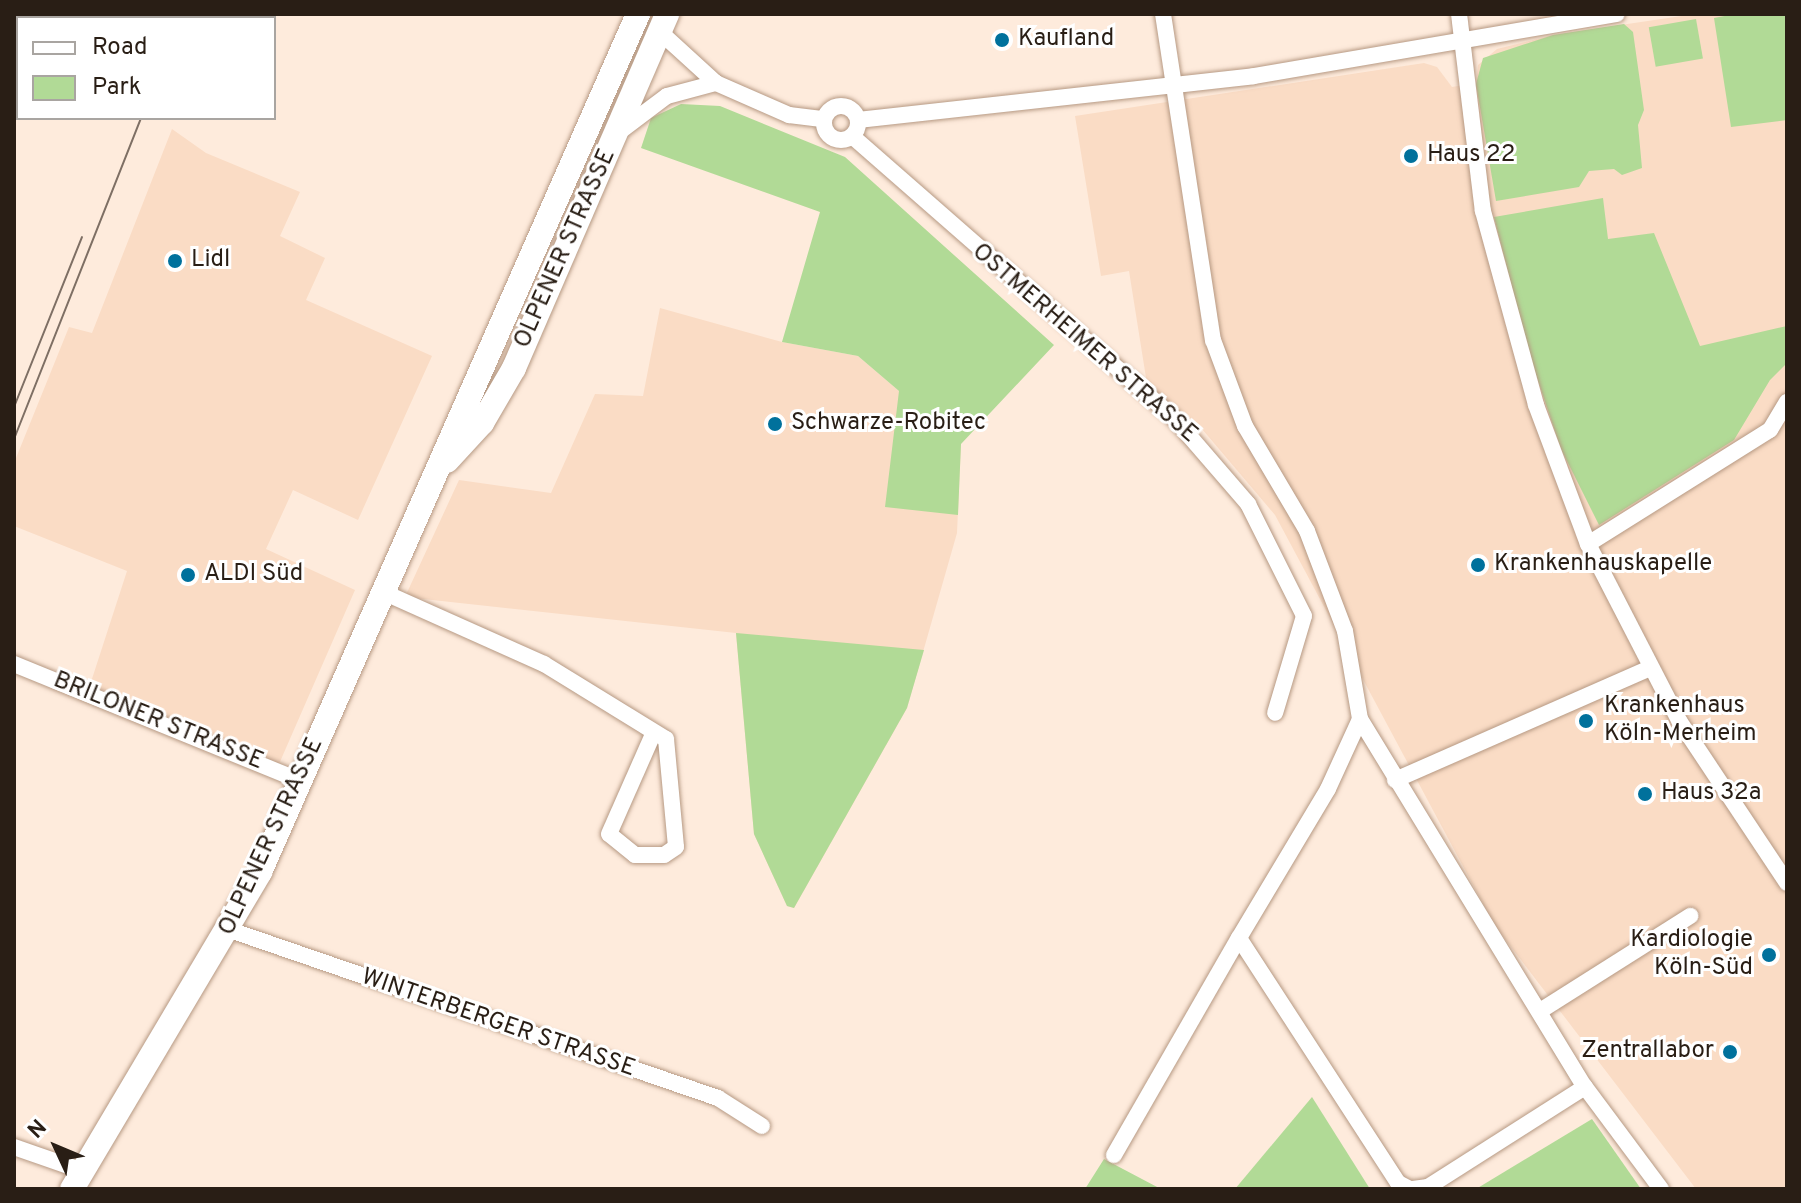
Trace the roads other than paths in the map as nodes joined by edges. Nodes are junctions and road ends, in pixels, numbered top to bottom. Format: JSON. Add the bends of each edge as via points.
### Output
{"nodes":[{"id":1,"x":638,"y":14,"type":"edge"},
{"id":2,"x":1163,"y":14,"type":"edge"},
{"id":3,"x":1459,"y":14,"type":"edge"},
{"id":4,"x":1617,"y":14,"type":"edge"},
{"id":5,"x":663,"y":22,"type":"edge"},
{"id":6,"x":1460,"y":42,"type":"junction"},
{"id":7,"x":716,"y":83,"type":"junction"},
{"id":8,"x":1174,"y":85,"type":"junction"},
{"id":9,"x":824,"y":119,"type":"junction"},
{"id":10,"x":855,"y":128,"type":"junction"},
{"id":11,"x":615,"y":137,"type":"junction"},
{"id":12,"x":1787,"y":402,"type":"edge"},
{"id":13,"x":439,"y":469,"type":"junction"},
{"id":14,"x":1588,"y":544,"type":"junction"},
{"id":15,"x":383,"y":592,"type":"junction"},
{"id":16,"x":14,"y":664,"type":"edge"},
{"id":17,"x":1650,"y":668,"type":"junction"},
{"id":18,"x":1275,"y":713,"type":"dead end"},
{"id":19,"x":1360,"y":719,"type":"junction"},
{"id":20,"x":654,"y":732,"type":"junction"},
{"id":21,"x":1395,"y":780,"type":"junction"},
{"id":22,"x":301,"y":781,"type":"junction"},
{"id":23,"x":1787,"y":883,"type":"edge"},
{"id":24,"x":1690,"y":916,"type":"dead end"},
{"id":25,"x":230,"y":930,"type":"junction"},
{"id":26,"x":1239,"y":938,"type":"junction"},
{"id":27,"x":1540,"y":1011,"type":"junction"},
{"id":28,"x":1585,"y":1087,"type":"junction"},
{"id":29,"x":762,"y":1126,"type":"dead end"},
{"id":30,"x":14,"y":1147,"type":"edge"},
{"id":31,"x":1114,"y":1155,"type":"dead end"},
{"id":32,"x":78,"y":1180,"type":"edge"},
{"id":33,"x":1412,"y":1189,"type":"edge"},
{"id":34,"x":1661,"y":1189,"type":"edge"}],
"edges":[{"from":1,"to":13,"type":"main road","name":"OLPENER STRASSE"},
{"from":2,"to":8,"type":"street"},
{"from":3,"to":6,"type":"street"},
{"from":4,"to":6,"type":"street"},
{"from":5,"to":7,"type":"street"},
{"from":5,"to":11,"type":"main road","name":"OLPENER STRASSE"},
{"from":6,"to":8,"type":"street"},
{"from":6,"to":14,"type":"street","via":[[1487,225],[1536,405]]},
{"from":7,"to":9,"type":"street","via":[[789,115]]},
{"from":7,"to":11,"type":"street","via":[[652,104]]},
{"from":8,"to":10,"type":"street"},
{"from":8,"to":19,"type":"street","via":[[1215,345],[1245,426],[1307,531],[1345,631]]},
{"from":9,"to":10,"type":"street","name":"OSTMERHEIMER STRASSE","via":[[832,138]]},
{"from":9,"to":10,"type":"street","via":[[839,106],[850,108]]},
{"from":10,"to":18,"type":"street","name":"OSTMERHEIMER STRASSE","via":[[991,262],[1173,417],[1248,504],[1304,616]]},
{"from":11,"to":13,"type":"main road","name":"OLPENER STRASSE","via":[[514,368],[482,423]]},
{"from":12,"to":14,"type":"street","via":[[1770,430]]},
{"from":13,"to":15,"type":"main road","name":"OLPENER STRASSE"},
{"from":14,"to":17,"type":"street"},
{"from":15,"to":20,"type":"street","via":[[544,664]]},
{"from":15,"to":22,"type":"main road","name":"OLPENER STRASSE"},
{"from":16,"to":22,"type":"street","name":"BRILONER STRASSE"},
{"from":17,"to":21,"type":"street"},
{"from":17,"to":23,"type":"street"},
{"from":19,"to":21,"type":"street"},
{"from":19,"to":26,"type":"street","via":[[1328,789]]},
{"from":20,"to":20,"type":"street","via":[[666,739],[676,847],[664,855],[635,855],[609,834]]},
{"from":21,"to":27,"type":"street"},
{"from":22,"to":25,"type":"main road","name":"OLPENER STRASSE"},
{"from":24,"to":27,"type":"street"},
{"from":25,"to":29,"type":"street","name":"WINTERBERGER STRASSE","via":[[718,1098]]},
{"from":25,"to":32,"type":"main road","name":"OLPENER STRASSE"},
{"from":26,"to":31,"type":"street"},
{"from":26,"to":33,"type":"street","via":[[1398,1183]]},
{"from":27,"to":28,"type":"street"},
{"from":28,"to":33,"type":"street","via":[[1428,1187]]},
{"from":28,"to":34,"type":"street"},
{"from":30,"to":32,"type":"street"}]}
